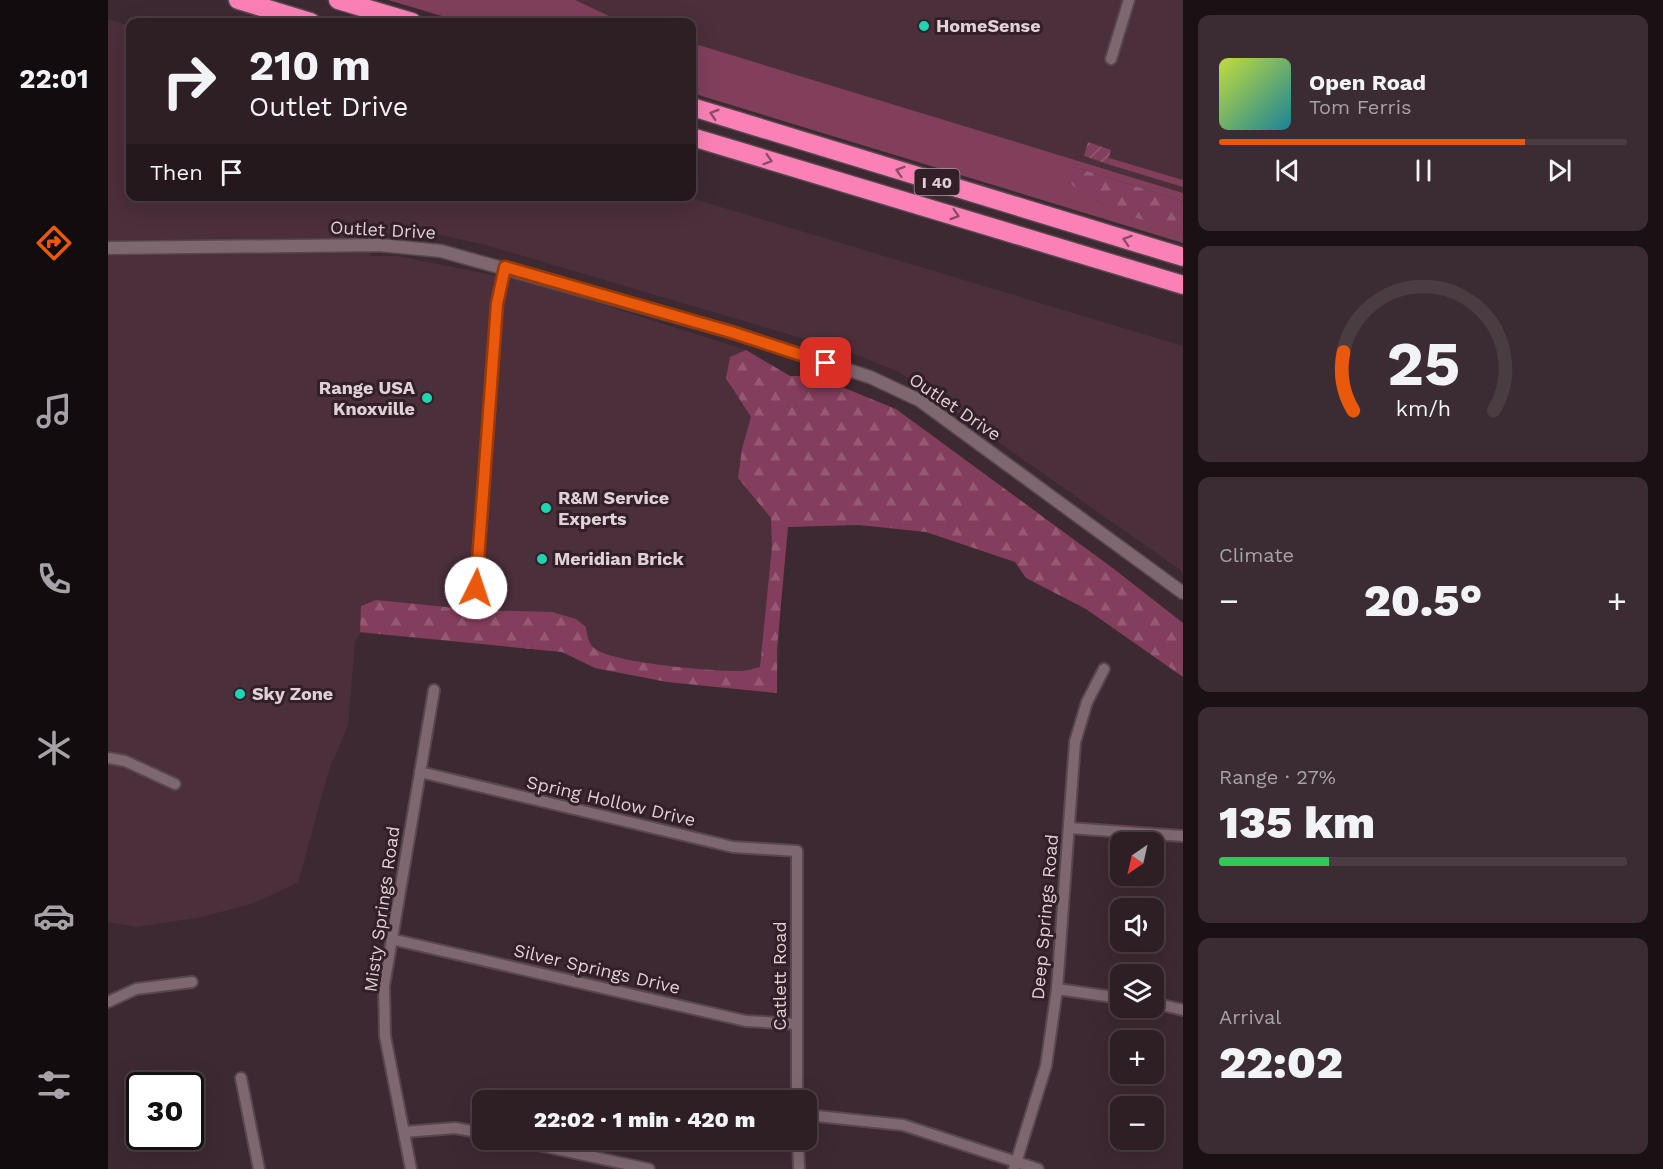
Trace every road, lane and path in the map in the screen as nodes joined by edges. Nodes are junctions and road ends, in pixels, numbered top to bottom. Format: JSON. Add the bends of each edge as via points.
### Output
{"nodes":[{"id":1,"x":238,"y":0,"type":"edge"},
{"id":2,"x":338,"y":0,"type":"edge"},
{"id":3,"x":1129,"y":0,"type":"edge"},
{"id":4,"x":298,"y":18,"type":"edge"},
{"id":5,"x":399,"y":18,"type":"edge"},
{"id":6,"x":1111,"y":59,"type":"dead end"},
{"id":7,"x":696,"y":108,"type":"edge"},
{"id":8,"x":696,"y":138,"type":"edge"},
{"id":9,"x":108,"y":248,"type":"edge"},
{"id":10,"x":1183,"y":257,"type":"edge"},
{"id":11,"x":505,"y":267,"type":"junction"},
{"id":12,"x":1183,"y":285,"type":"edge"},
{"id":13,"x":476,"y":588,"type":"dead end"},
{"id":14,"x":1183,"y":592,"type":"edge"},
{"id":15,"x":1104,"y":669,"type":"dead end"},
{"id":16,"x":434,"y":690,"type":"dead end"},
{"id":17,"x":108,"y":758,"type":"edge"},
{"id":18,"x":420,"y":772,"type":"junction"},
{"id":19,"x":175,"y":784,"type":"dead end"},
{"id":20,"x":1069,"y":828,"type":"junction"},
{"id":21,"x":1183,"y":836,"type":"edge"},
{"id":22,"x":797,"y":850,"type":"joint"},
{"id":23,"x":391,"y":939,"type":"junction"},
{"id":24,"x":192,"y":982,"type":"dead end"},
{"id":25,"x":1057,"y":989,"type":"junction"},
{"id":26,"x":1110,"y":997,"type":"edge"},
{"id":27,"x":108,"y":1002,"type":"edge"},
{"id":28,"x":1164,"y":1005,"type":"edge"},
{"id":29,"x":1183,"y":1010,"type":"edge"},
{"id":30,"x":797,"y":1024,"type":"junction"},
{"id":31,"x":241,"y":1078,"type":"dead end"},
{"id":32,"x":797,"y":1090,"type":"edge"},
{"id":33,"x":817,"y":1116,"type":"edge"},
{"id":34,"x":472,"y":1131,"type":"edge"},
{"id":35,"x":404,"y":1132,"type":"junction"},
{"id":36,"x":553,"y":1150,"type":"edge"},
{"id":37,"x":798,"y":1150,"type":"edge"},
{"id":38,"x":608,"y":1164,"type":"edge"},
{"id":39,"x":1015,"y":1165,"type":"edge"},
{"id":40,"x":259,"y":1169,"type":"edge"},
{"id":41,"x":411,"y":1169,"type":"edge"},
{"id":42,"x":649,"y":1169,"type":"edge"},
{"id":43,"x":799,"y":1169,"type":"edge"},
{"id":44,"x":1038,"y":1169,"type":"edge"}],
"edges":[{"from":1,"to":4,"type":"highway"},
{"from":2,"to":5,"type":"highway"},
{"from":3,"to":6,"type":"street"},
{"from":10,"to":7,"type":"highway","number":"I 40","one_way":true},
{"from":8,"to":12,"type":"highway","number":"I 40","one_way":true},
{"from":9,"to":11,"type":"street","name":"Outlet Drive","via":[[379,244],[441,251]]},
{"from":11,"to":13,"type":"street","via":[[497,304]]},
{"from":11,"to":14,"type":"street","name":"Outlet Drive","via":[[731,332],[902,391]]},
{"from":15,"to":20,"type":"street","name":"Deep Springs Road","via":[[1087,702],[1075,742]]},
{"from":16,"to":18,"type":"street","name":"Misty Springs Road"},
{"from":17,"to":19,"type":"street"},
{"from":18,"to":22,"type":"street","name":"Spring Hollow Drive","via":[[734,847]]},
{"from":18,"to":23,"type":"street","name":"Misty Springs Road"},
{"from":20,"to":21,"type":"street"},
{"from":20,"to":25,"type":"street","name":"Deep Springs Road"},
{"from":22,"to":30,"type":"street","name":"Catlett Road"},
{"from":23,"to":30,"type":"street","name":"Silver Springs Drive","via":[[746,1021]]},
{"from":23,"to":35,"type":"street","name":"Misty Springs Road","via":[[384,986],[385,1036]]},
{"from":24,"to":27,"type":"street","via":[[136,989]]},
{"from":25,"to":26,"type":"street"},
{"from":25,"to":39,"type":"street","name":"Deep Springs Road","via":[[1046,1066]]},
{"from":28,"to":29,"type":"street"},
{"from":30,"to":32,"type":"street","name":"Catlett Road"},
{"from":31,"to":40,"type":"street"},
{"from":33,"to":39,"type":"street","via":[[903,1125]]},
{"from":34,"to":35,"type":"street","via":[[456,1128]]},
{"from":35,"to":41,"type":"street","name":"Misty Springs Road"},
{"from":36,"to":38,"type":"street"},
{"from":37,"to":43,"type":"street"},
{"from":38,"to":42,"type":"street"},
{"from":39,"to":44,"type":"street"}]}
